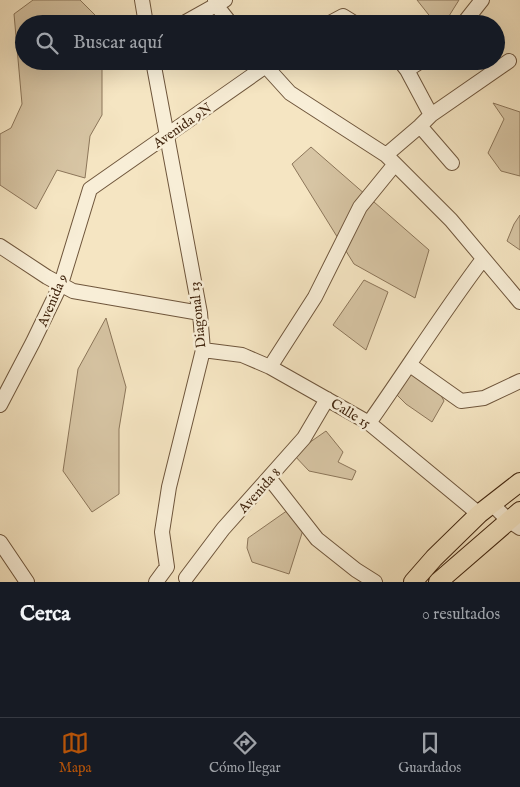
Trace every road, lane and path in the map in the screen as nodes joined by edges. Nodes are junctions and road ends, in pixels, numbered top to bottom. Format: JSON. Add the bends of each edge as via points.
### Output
{"nodes":[{"id":1,"x":142,"y":0,"type":"edge"},
{"id":2,"x":482,"y":0,"type":"edge"},
{"id":3,"x":219,"y":2,"type":"edge"},
{"id":4,"x":144,"y":15,"type":"edge"},
{"id":5,"x":197,"y":15,"type":"edge"},
{"id":6,"x":226,"y":15,"type":"edge"},
{"id":7,"x":470,"y":15,"type":"edge"},
{"id":8,"x":509,"y":62,"type":"dead end"},
{"id":9,"x":505,"y":65,"type":"edge"},
{"id":10,"x":155,"y":70,"type":"edge"},
{"id":11,"x":257,"y":70,"type":"edge"},
{"id":12,"x":272,"y":70,"type":"edge"},
{"id":13,"x":405,"y":70,"type":"edge"},
{"id":14,"x":497,"y":70,"type":"edge"},
{"id":15,"x":431,"y":115,"type":"junction"},
{"id":16,"x":420,"y":126,"type":"junction"},
{"id":17,"x":167,"y":136,"type":"junction"},
{"id":18,"x":391,"y":160,"type":"junction"},
{"id":19,"x":452,"y":163,"type":"dead end"},
{"id":20,"x":90,"y":189,"type":"joint"},
{"id":21,"x":0,"y":246,"type":"edge"},
{"id":22,"x":483,"y":259,"type":"junction"},
{"id":23,"x":61,"y":284,"type":"junction"},
{"id":24,"x":520,"y":302,"type":"edge"},
{"id":25,"x":200,"y":312,"type":"junction"},
{"id":26,"x":202,"y":350,"type":"junction"},
{"id":27,"x":410,"y":365,"type":"junction"},
{"id":28,"x":270,"y":367,"type":"junction"},
{"id":29,"x":520,"y":381,"type":"edge"},
{"id":30,"x":327,"y":399,"type":"junction"},
{"id":31,"x":0,"y":405,"type":"edge"},
{"id":32,"x":369,"y":423,"type":"junction"},
{"id":33,"x":270,"y":479,"type":"junction"},
{"id":34,"x":520,"y":482,"type":"edge"},
{"id":35,"x":485,"y":509,"type":"junction"},
{"id":36,"x":516,"y":520,"type":"edge"},
{"id":37,"x":0,"y":542,"type":"edge"},
{"id":38,"x":167,"y":567,"type":"junction"},
{"id":39,"x":188,"y":580,"type":"edge"},
{"id":40,"x":27,"y":582,"type":"edge"},
{"id":41,"x":156,"y":582,"type":"edge"},
{"id":42,"x":375,"y":582,"type":"edge"},
{"id":43,"x":413,"y":582,"type":"edge"},
{"id":44,"x":438,"y":582,"type":"edge"}],
"edges":[{"from":1,"to":4,"type":"street"},
{"from":2,"to":7,"type":"street"},
{"from":3,"to":5,"type":"street"},
{"from":3,"to":6,"type":"street"},
{"from":8,"to":9,"type":"street"},
{"from":10,"to":17,"type":"street","name":"Diagonal 13"},
{"from":11,"to":17,"type":"street","name":"Avenida 9N"},
{"from":12,"to":18,"type":"street","via":[[290,92]]},
{"from":13,"to":15,"type":"street"},
{"from":14,"to":15,"type":"street"},
{"from":15,"to":16,"type":"street"},
{"from":16,"to":18,"type":"street"},
{"from":16,"to":19,"type":"street"},
{"from":17,"to":20,"type":"street","name":"Avenida 9N"},
{"from":17,"to":25,"type":"street","name":"Diagonal 13"},
{"from":18,"to":22,"type":"street","via":[[451,220]]},
{"from":18,"to":28,"type":"street","via":[[360,207],[315,297]]},
{"from":20,"to":23,"type":"street","name":"Avenida 9"},
{"from":21,"to":23,"type":"street"},
{"from":22,"to":24,"type":"street"},
{"from":22,"to":27,"type":"street"},
{"from":23,"to":25,"type":"street","via":[[73,291]]},
{"from":23,"to":31,"type":"street","name":"Avenida 9"},
{"from":25,"to":26,"type":"street","name":"Diagonal 13"},
{"from":26,"to":28,"type":"street","name":"Calle 15","via":[[242,355]]},
{"from":26,"to":38,"type":"street","name":"Diagonal 13","via":[[169,487],[162,532]]},
{"from":27,"to":29,"type":"street","via":[[461,401],[484,398]]},
{"from":27,"to":32,"type":"street"},
{"from":28,"to":30,"type":"street","name":"Calle 15"},
{"from":30,"to":32,"type":"street","name":"Calle 15"},
{"from":30,"to":33,"type":"street","name":"Avenida 8","via":[[304,438]]},
{"from":32,"to":35,"type":"street","name":"Calle 15"},
{"from":33,"to":39,"type":"street","name":"Avenida 8","via":[[223,530]]},
{"from":33,"to":42,"type":"street","via":[[317,539]]},
{"from":34,"to":35,"type":"main road"},
{"from":35,"to":36,"type":"street","name":"Calle 15"},
{"from":35,"to":43,"type":"main road"},
{"from":36,"to":44,"type":"main road"},
{"from":37,"to":40,"type":"street"},
{"from":38,"to":39,"type":"street"},
{"from":38,"to":41,"type":"street"}]}
